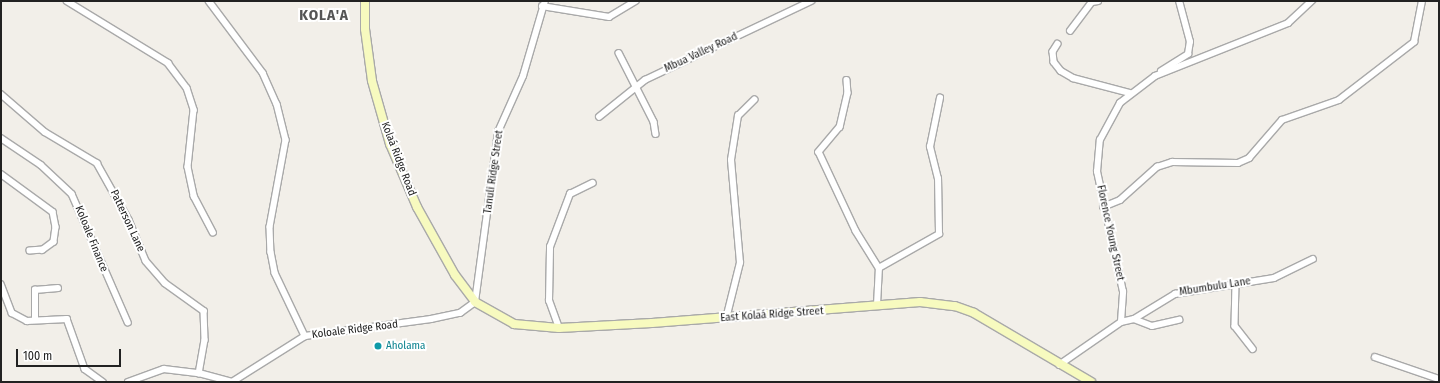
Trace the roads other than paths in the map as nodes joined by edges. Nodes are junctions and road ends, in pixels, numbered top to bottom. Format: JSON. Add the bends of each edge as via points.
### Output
{"nodes":[{"id":1,"x":67,"y":1,"type":"edge"},
{"id":2,"x":209,"y":1,"type":"edge"},
{"id":3,"x":365,"y":1,"type":"edge"},
{"id":4,"x":636,"y":1,"type":"edge"},
{"id":5,"x":811,"y":1,"type":"edge"},
{"id":6,"x":1098,"y":1,"type":"edge"},
{"id":7,"x":1179,"y":1,"type":"edge"},
{"id":8,"x":1312,"y":1,"type":"edge"},
{"id":9,"x":1422,"y":1,"type":"edge"},
{"id":10,"x":544,"y":4,"type":"edge"},
{"id":11,"x":1070,"y":31,"type":"dead end"},
{"id":12,"x":1058,"y":44,"type":"dead end"},
{"id":13,"x":619,"y":53,"type":"dead end"},
{"id":14,"x":1155,"y":76,"type":"junction"},
{"id":15,"x":847,"y":80,"type":"dead end"},
{"id":16,"x":637,"y":86,"type":"junction"},
{"id":17,"x":1130,"y":92,"type":"junction"},
{"id":18,"x":1,"y":94,"type":"edge"},
{"id":19,"x":940,"y":98,"type":"dead end"},
{"id":20,"x":754,"y":100,"type":"dead end"},
{"id":21,"x":599,"y":117,"type":"dead end"},
{"id":22,"x":656,"y":134,"type":"dead end"},
{"id":23,"x":1,"y":138,"type":"edge"},
{"id":24,"x":1,"y":174,"type":"edge"},
{"id":25,"x":594,"y":183,"type":"dead end"},
{"id":26,"x":1103,"y":207,"type":"junction"},
{"id":27,"x":213,"y":232,"type":"dead end"},
{"id":28,"x":30,"y":251,"type":"dead end"},
{"id":29,"x":1312,"y":259,"type":"dead end"},
{"id":30,"x":879,"y":268,"type":"junction"},
{"id":31,"x":1,"y":284,"type":"edge"},
{"id":32,"x":1236,"y":284,"type":"junction"},
{"id":33,"x":58,"y":288,"type":"dead end"},
{"id":34,"x":475,"y":302,"type":"junction"},
{"id":35,"x":877,"y":305,"type":"junction"},
{"id":36,"x":726,"y":319,"type":"junction"},
{"id":37,"x":1134,"y":319,"type":"junction"},
{"id":38,"x":35,"y":320,"type":"junction"},
{"id":39,"x":1179,"y":320,"type":"dead end"},
{"id":40,"x":128,"y":322,"type":"dead end"},
{"id":41,"x":1121,"y":322,"type":"junction"},
{"id":42,"x":559,"y":328,"type":"junction"},
{"id":43,"x":306,"y":336,"type":"junction"},
{"id":44,"x":1253,"y":349,"type":"dead end"},
{"id":45,"x":1375,"y":357,"type":"dead end"},
{"id":46,"x":1059,"y":365,"type":"junction"},
{"id":47,"x":199,"y":373,"type":"junction"},
{"id":48,"x":1439,"y":379,"type":"edge"},
{"id":49,"x":103,"y":382,"type":"edge"},
{"id":50,"x":128,"y":382,"type":"edge"},
{"id":51,"x":1091,"y":382,"type":"edge"}],
"edges":[{"from":1,"to":27,"type":"street","via":[[168,62],[188,88],[194,110],[188,167],[194,196]]},
{"from":2,"to":43,"type":"street","via":[[263,73],[277,104],[286,140],[270,227],[271,252],[275,273]]},
{"from":3,"to":34,"type":"street","name":"Kolaá Ridge Road","via":[[365,29],[372,81],[390,144],[417,207],[455,275]]},
{"from":4,"to":10,"type":"street","via":[[609,17]]},
{"from":5,"to":16,"type":"street","name":"Mbua Valley Road"},
{"from":6,"to":11,"type":"street","via":[[1092,2]]},
{"from":7,"to":14,"type":"street","via":[[1190,42],[1188,54]]},
{"from":8,"to":14,"type":"street","name":"Florence Young Street","via":[[1288,23]]},
{"from":9,"to":26,"type":"street","via":[[1414,42],[1339,100],[1282,120],[1249,158],[1238,163],[1172,162],[1156,167],[1120,200]]},
{"from":10,"to":34,"type":"street","name":"Tanuli Ridge Street","via":[[523,76],[498,132]]},
{"from":12,"to":17,"type":"street","via":[[1053,52],[1054,62],[1061,71],[1073,78]]},
{"from":13,"to":16,"type":"street"},
{"from":14,"to":17,"type":"street","name":"Florence Young Street"},
{"from":15,"to":30,"type":"street","via":[[848,94],[840,127],[819,152],[856,231]]},
{"from":16,"to":21,"type":"street","name":"Mbua Valley Road"},
{"from":16,"to":22,"type":"street"},
{"from":17,"to":26,"type":"street","name":"Florence Young Street","via":[[1112,116],[1100,140],[1097,172]]},
{"from":18,"to":47,"type":"street","name":"Patterson Lane","via":[[45,132],[97,163],[129,220],[146,261],[165,283],[204,311],[205,340]]},
{"from":19,"to":30,"type":"street","via":[[930,147],[938,179],[939,234]]},
{"from":20,"to":36,"type":"street","via":[[738,116],[731,160],[740,234],[740,263]]},
{"from":23,"to":40,"type":"street","name":"Koloale Finance","via":[[41,165],[72,194]]},
{"from":24,"to":28,"type":"street","via":[[53,212],[56,227],[54,242],[43,250]]},
{"from":25,"to":42,"type":"street","via":[[570,194],[550,247],[549,301]]},
{"from":26,"to":41,"type":"street","name":"Florence Young Street","via":[[1123,292]]},
{"from":29,"to":32,"type":"street","name":"Mbumbulu Lane","via":[[1274,278]]},
{"from":30,"to":35,"type":"street"},
{"from":31,"to":38,"type":"street","via":[[12,312],[27,321]]},
{"from":32,"to":37,"type":"street","name":"Mbumbulu Lane","via":[[1175,294]]},
{"from":32,"to":44,"type":"street","via":[[1235,326]]},
{"from":33,"to":38,"type":"street","via":[[35,290]]},
{"from":34,"to":42,"type":"street","name":"East Kolaá Ridge Street","via":[[514,324]]},
{"from":34,"to":43,"type":"street","name":"Koloale Ridge Road","via":[[460,313],[431,319]]},
{"from":35,"to":36,"type":"street","name":"East Kolaá Ridge Street"},
{"from":35,"to":46,"type":"street","name":"East Kolaá Ridge Street","via":[[920,302],[955,306],[974,313]]},
{"from":36,"to":42,"type":"street","name":"East Kolaá Ridge Street"},
{"from":37,"to":39,"type":"street","via":[[1152,326]]},
{"from":37,"to":41,"type":"street","name":"Mbumbulu Lane"},
{"from":38,"to":49,"type":"street","via":[[67,319],[85,369]]},
{"from":41,"to":46,"type":"street"},
{"from":43,"to":47,"type":"street","name":"Koloale Ridge Road","via":[[232,382],[211,379]]},
{"from":45,"to":48,"type":"street"},
{"from":46,"to":51,"type":"street","name":"East Kolaá Ridge Street"},
{"from":47,"to":50,"type":"street","name":"Koloale Ridge Road","via":[[164,369]]}]}
